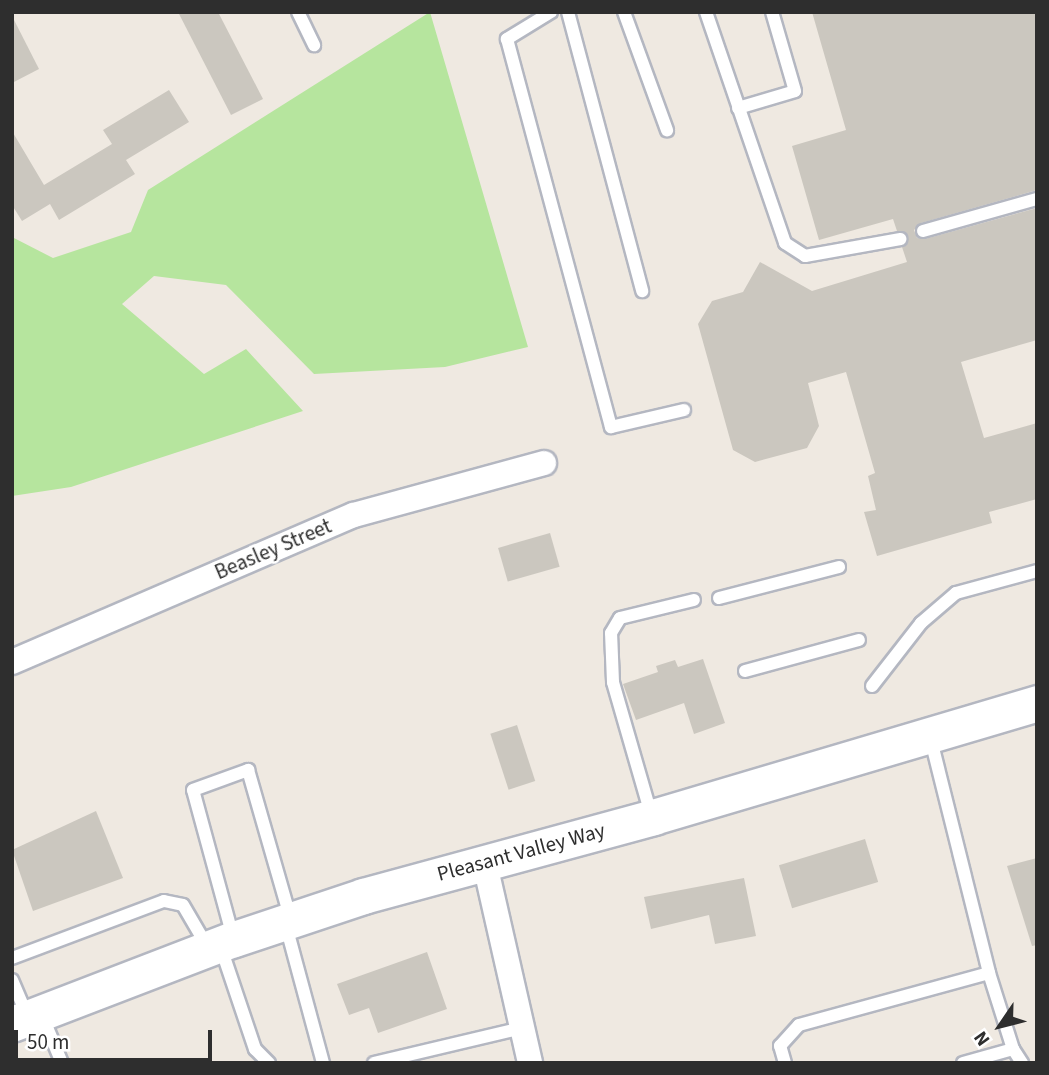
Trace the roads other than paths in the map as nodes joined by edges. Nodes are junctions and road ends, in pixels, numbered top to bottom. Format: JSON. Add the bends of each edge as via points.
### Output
{"nodes":[{"id":1,"x":298,"y":12,"type":"edge"},
{"id":2,"x":551,"y":12,"type":"edge"},
{"id":3,"x":568,"y":12,"type":"edge"},
{"id":4,"x":624,"y":12,"type":"edge"},
{"id":5,"x":706,"y":12,"type":"edge"},
{"id":6,"x":772,"y":12,"type":"edge"},
{"id":7,"x":314,"y":45,"type":"dead end"},
{"id":8,"x":737,"y":108,"type":"junction"},
{"id":9,"x":667,"y":130,"type":"dead end"},
{"id":10,"x":1037,"y":199,"type":"edge"},
{"id":11,"x":923,"y":231,"type":"dead end"},
{"id":12,"x":900,"y":239,"type":"dead end"},
{"id":13,"x":642,"y":291,"type":"dead end"},
{"id":14,"x":684,"y":410,"type":"dead end"},
{"id":15,"x":544,"y":463,"type":"dead end"},
{"id":16,"x":839,"y":567,"type":"dead end"},
{"id":17,"x":1037,"y":571,"type":"edge"},
{"id":18,"x":719,"y":598,"type":"dead end"},
{"id":19,"x":694,"y":600,"type":"dead end"},
{"id":20,"x":859,"y":640,"type":"dead end"},
{"id":21,"x":12,"y":662,"type":"edge"},
{"id":22,"x":745,"y":671,"type":"dead end"},
{"id":23,"x":872,"y":686,"type":"dead end"},
{"id":24,"x":1037,"y":704,"type":"edge"},
{"id":25,"x":930,"y":736,"type":"junction"},
{"id":26,"x":653,"y":817,"type":"junction"},
{"id":27,"x":484,"y":860,"type":"junction"},
{"id":28,"x":288,"y":921,"type":"junction"},
{"id":29,"x":220,"y":944,"type":"junction"},
{"id":30,"x":12,"y":958,"type":"edge"},
{"id":31,"x":989,"y":973,"type":"junction"},
{"id":32,"x":12,"y":980,"type":"edge"},
{"id":33,"x":27,"y":1018,"type":"edge"},
{"id":34,"x":522,"y":1028,"type":"junction"},
{"id":35,"x":1013,"y":1049,"type":"junction"},
{"id":36,"x":62,"y":1063,"type":"edge"},
{"id":37,"x":269,"y":1063,"type":"edge"},
{"id":38,"x":323,"y":1063,"type":"edge"},
{"id":39,"x":374,"y":1063,"type":"edge"},
{"id":40,"x":530,"y":1063,"type":"edge"},
{"id":41,"x":785,"y":1063,"type":"edge"},
{"id":42,"x":963,"y":1063,"type":"edge"},
{"id":43,"x":1022,"y":1063,"type":"edge"}],
"edges":[{"from":1,"to":7,"type":"lane"},
{"from":2,"to":14,"type":"lane","via":[[507,39],[611,427]]},
{"from":3,"to":13,"type":"lane"},
{"from":4,"to":9,"type":"lane"},
{"from":5,"to":8,"type":"lane"},
{"from":6,"to":8,"type":"lane","via":[[795,91]]},
{"from":8,"to":12,"type":"lane","via":[[785,243],[805,256]]},
{"from":10,"to":11,"type":"lane"},
{"from":15,"to":21,"type":"street","name":"Beasley Street","via":[[354,515]]},
{"from":16,"to":18,"type":"lane"},
{"from":17,"to":23,"type":"lane","via":[[956,593],[921,623]]},
{"from":19,"to":26,"type":"lane","via":[[620,618],[611,633],[613,682]]},
{"from":20,"to":22,"type":"lane"},
{"from":24,"to":25,"type":"main road","name":"Pleasant Valley Way"},
{"from":25,"to":26,"type":"main road","name":"Pleasant Valley Way"},
{"from":25,"to":31,"type":"lane"},
{"from":26,"to":27,"type":"main road","name":"Pleasant Valley Way"},
{"from":27,"to":28,"type":"main road","name":"Pleasant Valley Way"},
{"from":27,"to":34,"type":"street"},
{"from":28,"to":29,"type":"main road","name":"Pleasant Valley Way"},
{"from":28,"to":29,"type":"lane","via":[[248,770],[193,790]]},
{"from":28,"to":38,"type":"lane"},
{"from":29,"to":30,"type":"lane","via":[[183,905],[164,901]]},
{"from":29,"to":33,"type":"main road","name":"Pleasant Valley Way"},
{"from":29,"to":37,"type":"lane","via":[[255,1049]]},
{"from":31,"to":35,"type":"lane"},
{"from":31,"to":41,"type":"lane","via":[[799,1025],[780,1046]]},
{"from":32,"to":33,"type":"lane"},
{"from":33,"to":36,"type":"lane"},
{"from":34,"to":39,"type":"lane"},
{"from":34,"to":40,"type":"street"},
{"from":35,"to":42,"type":"lane"},
{"from":35,"to":43,"type":"lane"}]}
